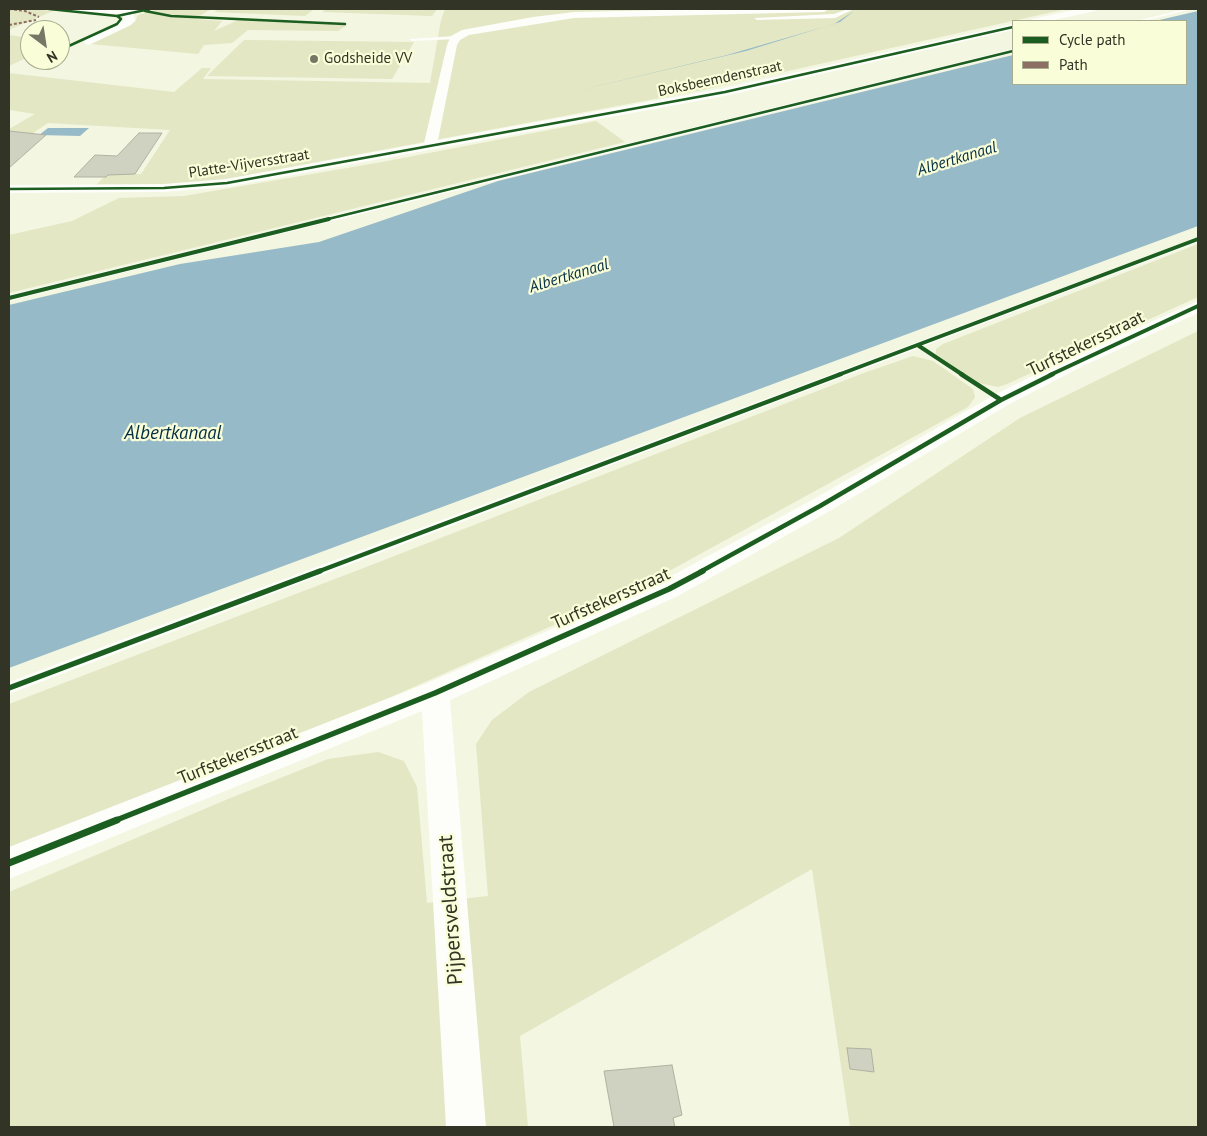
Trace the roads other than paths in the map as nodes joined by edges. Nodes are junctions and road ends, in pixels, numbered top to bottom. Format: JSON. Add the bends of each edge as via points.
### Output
{"nodes":[{"id":1,"x":76,"y":9,"type":"edge"},
{"id":2,"x":823,"y":9,"type":"edge"},
{"id":3,"x":852,"y":9,"type":"edge"},
{"id":4,"x":1091,"y":9,"type":"edge"},
{"id":5,"x":1190,"y":9,"type":"edge"},
{"id":6,"x":132,"y":10,"type":"edge"},
{"id":7,"x":744,"y":10,"type":"edge"},
{"id":8,"x":757,"y":18,"type":"dead end"},
{"id":9,"x":1041,"y":20,"type":"edge"},
{"id":10,"x":1142,"y":20,"type":"edge"},
{"id":11,"x":1012,"y":26,"type":"edge"},
{"id":12,"x":455,"y":38,"type":"junction"},
{"id":13,"x":412,"y":39,"type":"dead end"},
{"id":14,"x":89,"y":42,"type":"dead end"},
{"id":15,"x":1012,"y":51,"type":"edge"},
{"id":16,"x":430,"y":146,"type":"junction"},
{"id":17,"x":9,"y":189,"type":"edge"},
{"id":18,"x":1198,"y":239,"type":"edge"},
{"id":19,"x":9,"y":298,"type":"edge"},
{"id":20,"x":1198,"y":306,"type":"edge"},
{"id":21,"x":9,"y":688,"type":"edge"},
{"id":22,"x":435,"y":693,"type":"junction"},
{"id":23,"x":9,"y":863,"type":"edge"},
{"id":24,"x":466,"y":1127,"type":"edge"}],
"edges":[{"from":1,"to":6,"type":"street"},
{"from":2,"to":7,"type":"street"},
{"from":3,"to":8,"type":"lane","via":[[835,16]]},
{"from":4,"to":9,"type":"street"},
{"from":5,"to":10,"type":"lane"},
{"from":6,"to":14,"type":"street","via":[[126,24]]},
{"from":7,"to":12,"type":"street","via":[[574,15],[485,28]]},
{"from":11,"to":16,"type":"street","name":"Boksbeemdenstraat","via":[[725,92]]},
{"from":12,"to":13,"type":"lane"},
{"from":12,"to":16,"type":"street"},
{"from":15,"to":19,"type":"lane"},
{"from":16,"to":17,"type":"street","name":"Platte-Vijversstraat","via":[[227,183],[155,189]]},
{"from":18,"to":21,"type":"lane"},
{"from":20,"to":22,"type":"street","name":"Turfstekersstraat","via":[[1001,400],[668,590]]},
{"from":22,"to":23,"type":"street","name":"Turfstekersstraat"},
{"from":22,"to":24,"type":"street","name":"Pijpersveldstraat"}]}
